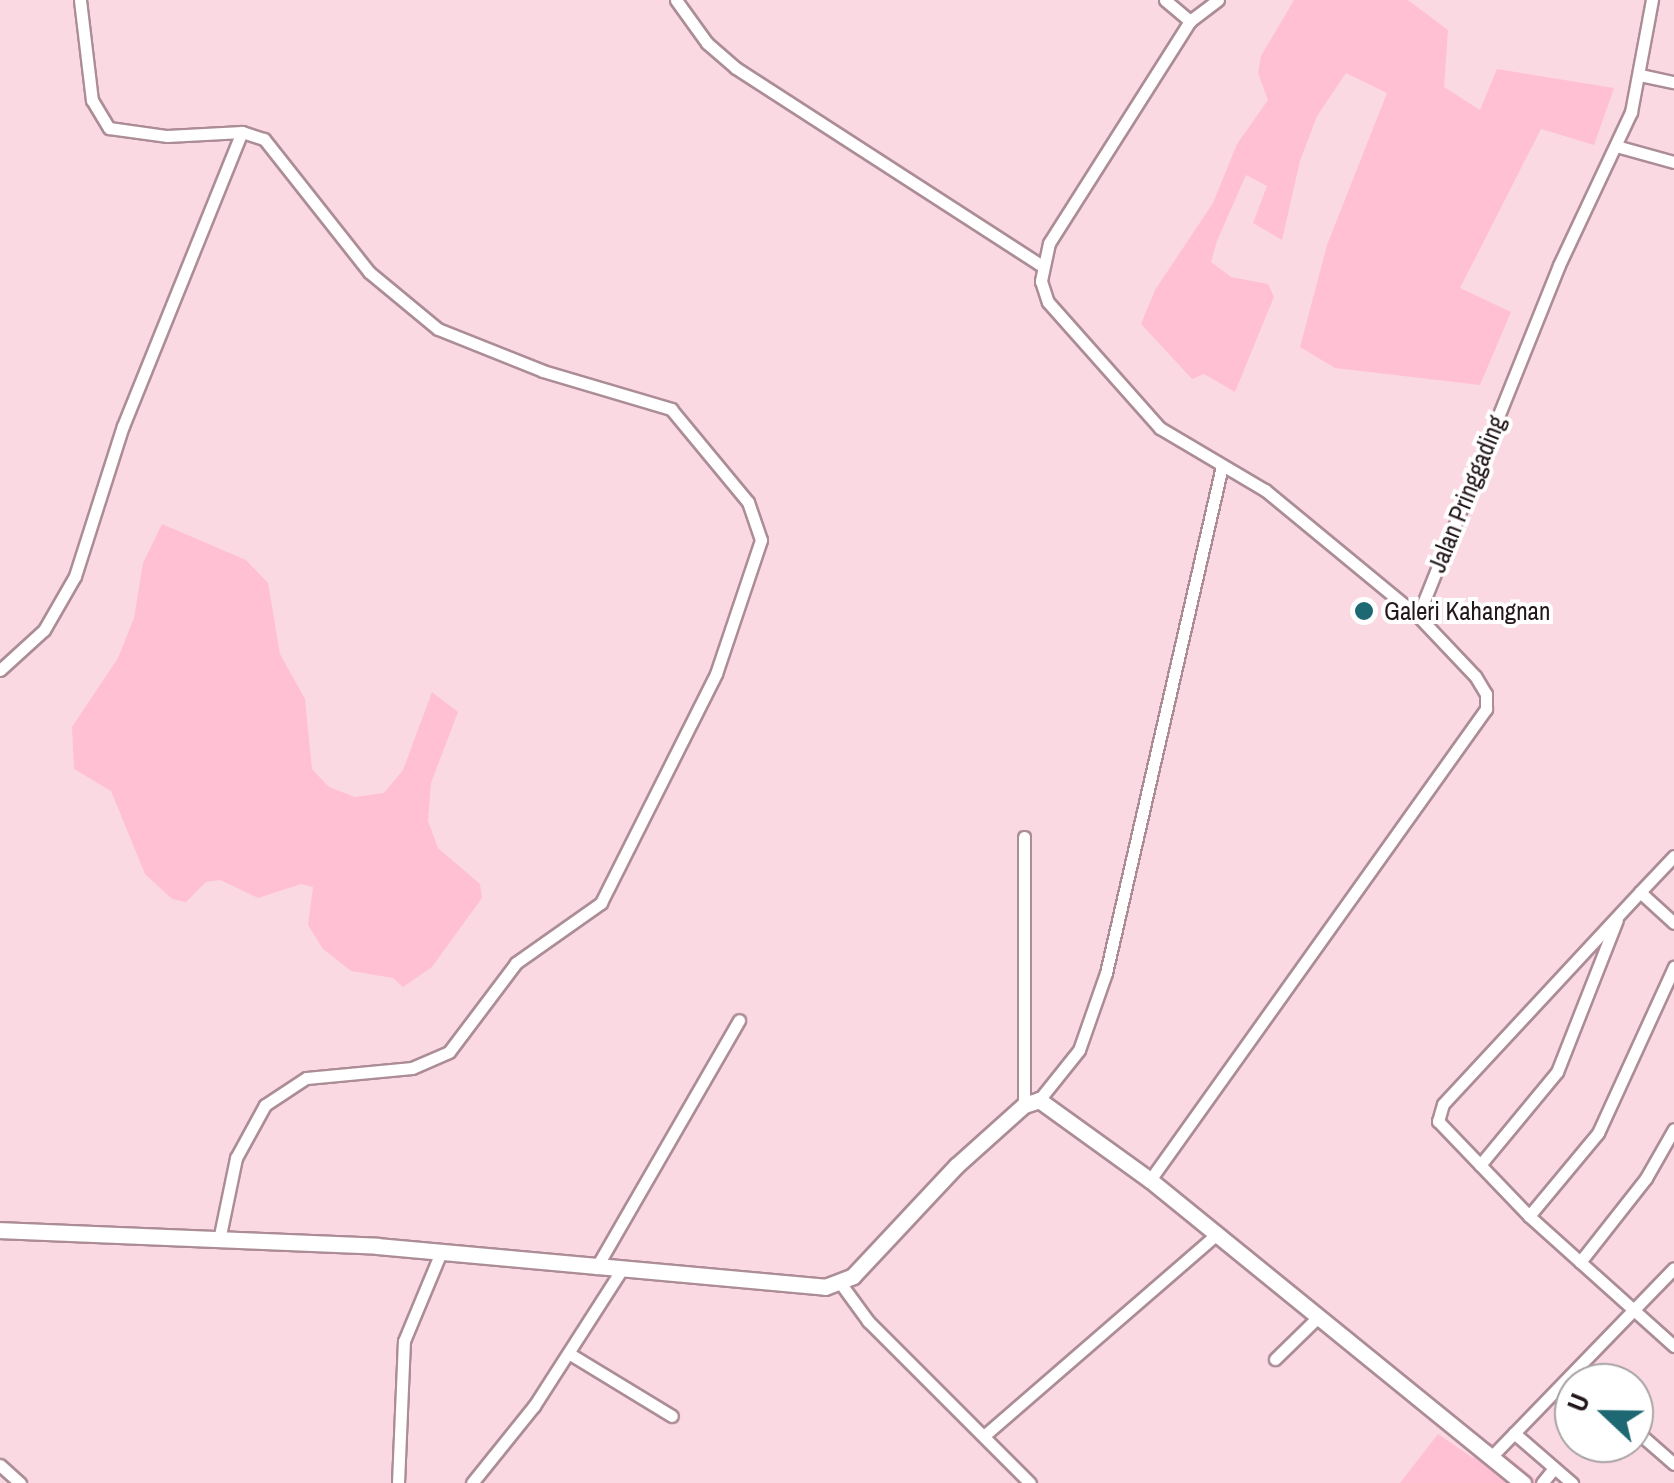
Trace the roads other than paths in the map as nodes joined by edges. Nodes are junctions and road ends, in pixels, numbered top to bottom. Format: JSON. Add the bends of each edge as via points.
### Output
{"nodes":[{"id":1,"x":80,"y":0,"type":"edge"},
{"id":2,"x":676,"y":0,"type":"edge"},
{"id":3,"x":1165,"y":0,"type":"edge"},
{"id":4,"x":1218,"y":0,"type":"edge"},
{"id":5,"x":1652,"y":0,"type":"edge"},
{"id":6,"x":1190,"y":21,"type":"junction"},
{"id":7,"x":1640,"y":75,"type":"junction"},
{"id":8,"x":1674,"y":82,"type":"edge"},
{"id":9,"x":242,"y":132,"type":"junction"},
{"id":10,"x":1616,"y":146,"type":"junction"},
{"id":11,"x":1674,"y":162,"type":"edge"},
{"id":12,"x":1042,"y":266,"type":"junction"},
{"id":13,"x":1222,"y":466,"type":"junction"},
{"id":14,"x":1418,"y":616,"type":"junction"},
{"id":15,"x":0,"y":670,"type":"edge"},
{"id":16,"x":1024,"y":836,"type":"dead end"},
{"id":17,"x":1674,"y":856,"type":"edge"},
{"id":18,"x":1640,"y":892,"type":"junction"},
{"id":19,"x":1618,"y":916,"type":"junction"},
{"id":20,"x":1674,"y":923,"type":"edge"},
{"id":21,"x":1674,"y":967,"type":"edge"},
{"id":22,"x":738,"y":1020,"type":"dead end"},
{"id":23,"x":1031,"y":1102,"type":"junction"},
{"id":24,"x":1674,"y":1130,"type":"edge"},
{"id":25,"x":1480,"y":1165,"type":"junction"},
{"id":26,"x":1150,"y":1180,"type":"junction"},
{"id":27,"x":1529,"y":1216,"type":"junction"},
{"id":28,"x":0,"y":1230,"type":"edge"},
{"id":29,"x":1216,"y":1235,"type":"junction"},
{"id":30,"x":220,"y":1240,"type":"junction"},
{"id":31,"x":441,"y":1252,"type":"junction"},
{"id":32,"x":1580,"y":1262,"type":"junction"},
{"id":33,"x":596,"y":1268,"type":"junction"},
{"id":34,"x":1674,"y":1268,"type":"edge"},
{"id":35,"x":622,"y":1270,"type":"junction"},
{"id":36,"x":841,"y":1284,"type":"junction"},
{"id":37,"x":1634,"y":1311,"type":"junction"},
{"id":38,"x":1317,"y":1318,"type":"junction"},
{"id":39,"x":1674,"y":1346,"type":"edge"},
{"id":40,"x":570,"y":1354,"type":"junction"},
{"id":41,"x":1275,"y":1359,"type":"dead end"},
{"id":42,"x":1583,"y":1363,"type":"edge"},
{"id":43,"x":1554,"y":1392,"type":"edge"},
{"id":44,"x":672,"y":1416,"type":"dead end"},
{"id":45,"x":1514,"y":1432,"type":"junction"},
{"id":46,"x":986,"y":1434,"type":"junction"},
{"id":47,"x":1654,"y":1446,"type":"edge"},
{"id":48,"x":1491,"y":1457,"type":"junction"},
{"id":49,"x":1674,"y":1464,"type":"edge"},
{"id":50,"x":0,"y":1466,"type":"edge"},
{"id":51,"x":1554,"y":1468,"type":"junction"},
{"id":52,"x":20,"y":1483,"type":"edge"},
{"id":53,"x":398,"y":1483,"type":"edge"},
{"id":54,"x":472,"y":1483,"type":"edge"},
{"id":55,"x":1030,"y":1483,"type":"edge"},
{"id":56,"x":1523,"y":1483,"type":"edge"},
{"id":57,"x":1542,"y":1483,"type":"edge"},
{"id":58,"x":1572,"y":1483,"type":"edge"}],
"edges":[{"from":1,"to":9,"type":"street","via":[[92,100],[109,128],[167,136]]},
{"from":2,"to":12,"type":"street","via":[[707,43],[736,68]]},
{"from":3,"to":6,"type":"street"},
{"from":4,"to":6,"type":"street"},
{"from":5,"to":7,"type":"street","name":"Jalan Pringgading"},
{"from":6,"to":12,"type":"street","via":[[1050,243]]},
{"from":7,"to":8,"type":"street"},
{"from":7,"to":10,"type":"street","name":"Jalan Pringgading"},
{"from":9,"to":15,"type":"street","via":[[123,426],[75,576],[44,630]]},
{"from":9,"to":30,"type":"street","via":[[273,148],[369,272],[438,329],[543,371],[671,408],[748,502],[761,540],[716,674],[601,903],[516,963],[449,1052],[412,1068],[306,1078],[264,1105],[236,1158]]},
{"from":10,"to":11,"type":"street"},
{"from":10,"to":14,"type":"street","name":"Jalan Pringgading","via":[[1559,266]]},
{"from":12,"to":13,"type":"street","via":[[1048,302],[1068,331],[1160,428]]},
{"from":13,"to":14,"type":"street","via":[[1265,490]]},
{"from":13,"to":23,"type":"street","via":[[1106,973],[1078,1050]]},
{"from":14,"to":26,"type":"street","via":[[1475,676],[1486,710]]},
{"from":16,"to":23,"type":"street"},
{"from":17,"to":18,"type":"street"},
{"from":18,"to":19,"type":"street"},
{"from":18,"to":20,"type":"street"},
{"from":19,"to":25,"type":"street","via":[[1557,1072]]},
{"from":19,"to":25,"type":"street","via":[[1438,1111],[1440,1127]]},
{"from":21,"to":27,"type":"street","via":[[1598,1133]]},
{"from":22,"to":33,"type":"street"},
{"from":23,"to":26,"type":"street"},
{"from":23,"to":36,"type":"street"},
{"from":24,"to":32,"type":"street","via":[[1646,1178]]},
{"from":25,"to":27,"type":"street"},
{"from":26,"to":29,"type":"street"},
{"from":27,"to":32,"type":"street"},
{"from":28,"to":30,"type":"street"},
{"from":29,"to":38,"type":"street"},
{"from":29,"to":46,"type":"street"},
{"from":30,"to":31,"type":"street"},
{"from":31,"to":33,"type":"street"},
{"from":31,"to":53,"type":"street","via":[[404,1341]]},
{"from":32,"to":37,"type":"street"},
{"from":33,"to":35,"type":"street"},
{"from":34,"to":37,"type":"street"},
{"from":35,"to":36,"type":"street","via":[[794,1287]]},
{"from":35,"to":40,"type":"street"},
{"from":36,"to":46,"type":"street","via":[[868,1321]]},
{"from":37,"to":39,"type":"street"},
{"from":37,"to":42,"type":"street"},
{"from":38,"to":41,"type":"street"},
{"from":38,"to":48,"type":"street"},
{"from":40,"to":44,"type":"street"},
{"from":40,"to":54,"type":"street"},
{"from":43,"to":45,"type":"street"},
{"from":45,"to":48,"type":"street"},
{"from":45,"to":51,"type":"street"},
{"from":46,"to":55,"type":"street"},
{"from":47,"to":49,"type":"street"},
{"from":48,"to":56,"type":"street"},
{"from":50,"to":52,"type":"street"},
{"from":51,"to":57,"type":"street"},
{"from":51,"to":58,"type":"street"}]}
